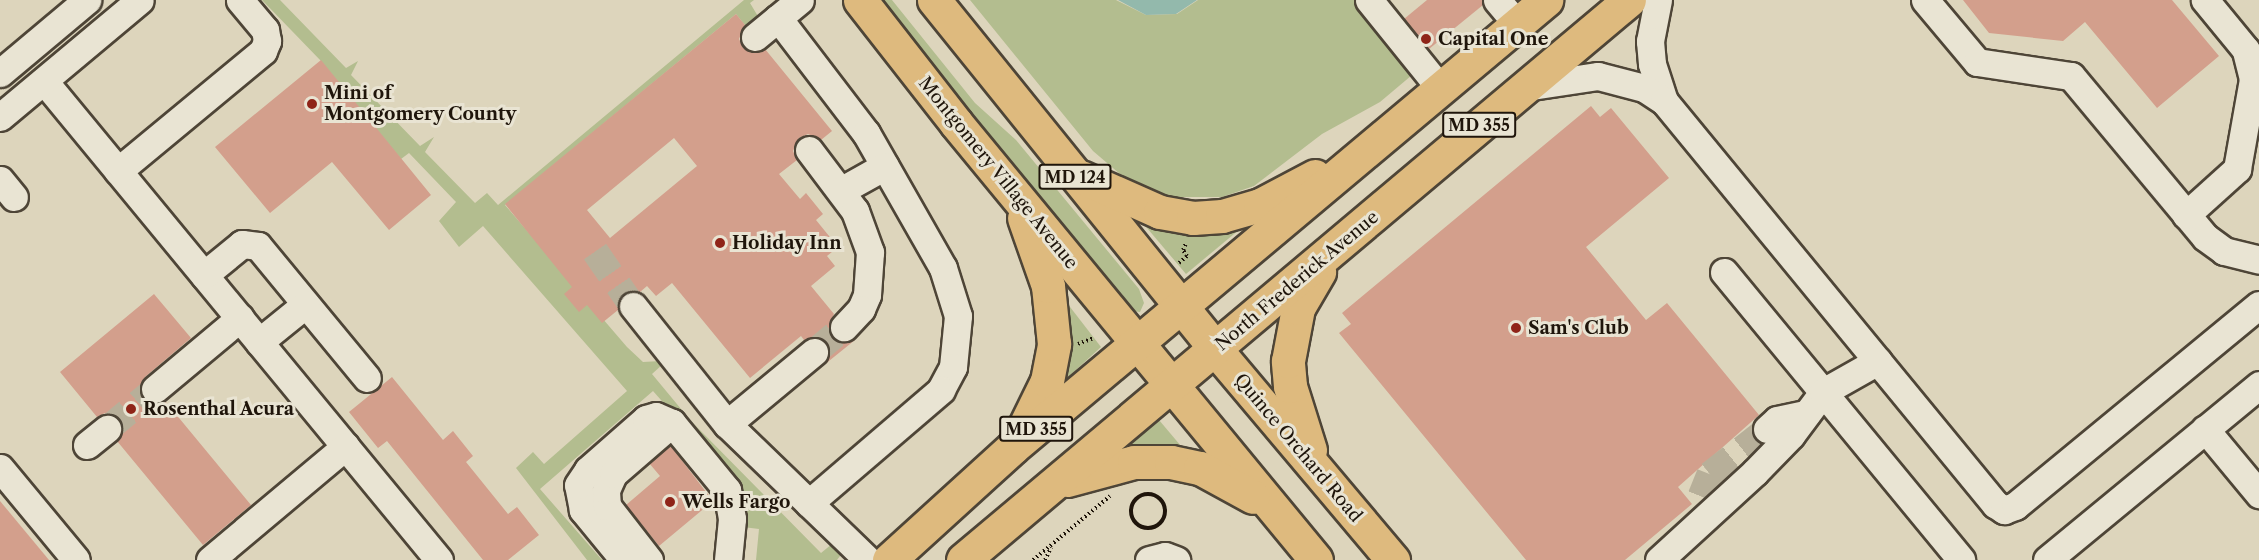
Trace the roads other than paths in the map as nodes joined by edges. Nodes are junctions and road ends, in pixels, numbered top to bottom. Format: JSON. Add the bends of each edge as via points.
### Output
{"nodes":[{"id":1,"x":87,"y":0,"type":"edge"},
{"id":2,"x":140,"y":0,"type":"edge"},
{"id":3,"x":240,"y":0,"type":"edge"},
{"id":4,"x":800,"y":0,"type":"edge"},
{"id":5,"x":860,"y":0,"type":"edge"},
{"id":6,"x":934,"y":0,"type":"edge"},
{"id":7,"x":1369,"y":0,"type":"edge"},
{"id":8,"x":1546,"y":0,"type":"edge"},
{"id":9,"x":1629,"y":0,"type":"edge"},
{"id":10,"x":1658,"y":0,"type":"edge"},
{"id":11,"x":1925,"y":0,"type":"edge"},
{"id":12,"x":2205,"y":0,"type":"edge"},
{"id":13,"x":1508,"y":8,"type":"edge"},
{"id":14,"x":778,"y":18,"type":"junction"},
{"id":15,"x":755,"y":37,"type":"dead end"},
{"id":16,"x":0,"y":73,"type":"edge"},
{"id":17,"x":44,"y":81,"type":"junction"},
{"id":18,"x":1440,"y":88,"type":"junction"},
{"id":19,"x":1521,"y":89,"type":"junction"},
{"id":20,"x":1664,"y":101,"type":"junction"},
{"id":21,"x":1414,"y":110,"type":"junction"},
{"id":22,"x":0,"y":117,"type":"edge"},
{"id":23,"x":809,"y":150,"type":"dead end"},
{"id":24,"x":885,"y":166,"type":"junction"},
{"id":25,"x":118,"y":171,"type":"junction"},
{"id":26,"x":1070,"y":171,"type":"junction"},
{"id":27,"x":842,"y":190,"type":"junction"},
{"id":28,"x":1014,"y":194,"type":"junction"},
{"id":29,"x":2186,"y":215,"type":"junction"},
{"id":30,"x":1332,"y":254,"type":"junction"},
{"id":31,"x":2259,"y":260,"type":"edge"},
{"id":32,"x":1724,"y":272,"type":"dead end"},
{"id":33,"x":204,"y":275,"type":"junction"},
{"id":34,"x":306,"y":304,"type":"junction"},
{"id":35,"x":2259,"y":304,"type":"edge"},
{"id":36,"x":633,"y":306,"type":"tunnel mouth"},
{"id":37,"x":1182,"y":308,"type":"junction"},
{"id":38,"x":240,"y":318,"type":"junction"},
{"id":39,"x":844,"y":327,"type":"tunnel mouth"},
{"id":40,"x":259,"y":342,"type":"junction"},
{"id":41,"x":1138,"y":344,"type":"junction"},
{"id":42,"x":1216,"y":350,"type":"junction"},
{"id":43,"x":814,"y":352,"type":"tunnel mouth"},
{"id":44,"x":1878,"y":361,"type":"junction"},
{"id":45,"x":367,"y":378,"type":"dead end"},
{"id":46,"x":1173,"y":385,"type":"junction"},
{"id":47,"x":2259,"y":385,"type":"edge"},
{"id":48,"x":155,"y":389,"type":"tunnel mouth"},
{"id":49,"x":1823,"y":392,"type":"junction"},
{"id":50,"x":1806,"y":414,"type":"junction"},
{"id":51,"x":672,"y":423,"type":"junction"},
{"id":52,"x":727,"y":424,"type":"junction"},
{"id":53,"x":1767,"y":429,"type":"tunnel mouth"},
{"id":54,"x":2205,"y":429,"type":"junction"},
{"id":55,"x":346,"y":446,"type":"junction"},
{"id":56,"x":1013,"y":447,"type":"junction"},
{"id":57,"x":0,"y":468,"type":"edge"},
{"id":58,"x":1322,"y":476,"type":"junction"},
{"id":59,"x":1054,"y":484,"type":"junction"},
{"id":60,"x":2259,"y":494,"type":"edge"},
{"id":61,"x":809,"y":503,"type":"junction"},
{"id":62,"x":1276,"y":514,"type":"junction"},
{"id":63,"x":76,"y":560,"type":"edge"},
{"id":64,"x":210,"y":560,"type":"edge"},
{"id":65,"x":439,"y":560,"type":"edge"},
{"id":66,"x":624,"y":560,"type":"edge"},
{"id":67,"x":649,"y":560,"type":"edge"},
{"id":68,"x":728,"y":560,"type":"edge"},
{"id":69,"x":868,"y":560,"type":"edge"},
{"id":70,"x":889,"y":560,"type":"edge"},
{"id":71,"x":963,"y":560,"type":"edge"},
{"id":72,"x":1149,"y":560,"type":"edge"},
{"id":73,"x":1176,"y":560,"type":"edge"},
{"id":74,"x":1316,"y":560,"type":"edge"},
{"id":75,"x":1393,"y":560,"type":"edge"},
{"id":76,"x":1659,"y":560,"type":"edge"},
{"id":77,"x":1961,"y":560,"type":"edge"},
{"id":78,"x":2047,"y":560,"type":"edge"}],
"edges":[{"from":1,"to":16,"type":"street"},
{"from":2,"to":17,"type":"street"},
{"from":3,"to":25,"type":"street","via":[[265,30],[267,41],[263,51]]},
{"from":4,"to":14,"type":"street"},
{"from":5,"to":28,"type":"main road","name":"Montgomery Village Avenue","number":"MD 124"},
{"from":6,"to":26,"type":"main road","number":"MD 124"},
{"from":7,"to":18,"type":"street"},
{"from":8,"to":13,"type":"main road","number":"MD 355"},
{"from":9,"to":19,"type":"main road","name":"North Frederick Avenue","number":"MD 355"},
{"from":10,"to":20,"type":"street","via":[[1650,41],[1652,64]]},
{"from":11,"to":29,"type":"street","via":[[1977,62],[2071,76]]},
{"from":12,"to":29,"type":"street","via":[[2246,50],[2253,79],[2237,169]]},
{"from":13,"to":18,"type":"main road","number":"MD 355"},
{"from":14,"to":15,"type":"street"},
{"from":14,"to":24,"type":"street","via":[[852,111]]},
{"from":17,"to":22,"type":"street"},
{"from":17,"to":25,"type":"street"},
{"from":18,"to":21,"type":"main road","number":"MD 355"},
{"from":19,"to":20,"type":"street","via":[[1558,79],[1598,76],[1644,88]]},
{"from":19,"to":30,"type":"main road","name":"North Frederick Avenue","number":"MD 355"},
{"from":20,"to":44,"type":"street"},
{"from":21,"to":26,"type":"main road","via":[[1297,187],[1260,205],[1222,216],[1193,218],[1160,212]]},
{"from":21,"to":37,"type":"main road","number":"MD 355"},
{"from":23,"to":27,"type":"street"},
{"from":24,"to":27,"type":"street"},
{"from":24,"to":61,"type":"street","via":[[954,293],[957,349],[941,390],[923,409]]},
{"from":25,"to":33,"type":"street"},
{"from":26,"to":37,"type":"main road","number":"MD 124"},
{"from":27,"to":39,"type":"street","via":[[862,224],[871,267],[861,309]]},
{"from":28,"to":41,"type":"main road","name":"Montgomery Village Avenue","number":"MD 124"},
{"from":28,"to":56,"type":"main road","via":[[1048,286],[1054,344],[1038,405]]},
{"from":29,"to":31,"type":"street","via":[[2224,251]]},
{"from":30,"to":42,"type":"main road","name":"North Frederick Avenue","number":"MD 355"},
{"from":30,"to":58,"type":"main road","via":[[1298,308],[1288,361],[1299,427]]},
{"from":32,"to":49,"type":"street"},
{"from":33,"to":34,"type":"street","via":[[242,244],[250,242],[258,246]]},
{"from":33,"to":38,"type":"street"},
{"from":34,"to":40,"type":"street"},
{"from":34,"to":45,"type":"street"},
{"from":35,"to":44,"type":"street","via":[[2010,509],[1995,504]]},
{"from":36,"to":52,"type":"street"},
{"from":37,"to":41,"type":"main road","number":"MD 355"},
{"from":37,"to":42,"type":"main road","name":"Quince Orchard Road","number":"MD 124"},
{"from":38,"to":40,"type":"street"},
{"from":38,"to":48,"type":"street"},
{"from":40,"to":55,"type":"street"},
{"from":41,"to":46,"type":"main road","number":"MD 124"},
{"from":41,"to":56,"type":"main road","number":"MD 355"},
{"from":42,"to":46,"type":"main road","name":"North Frederick Avenue","number":"MD 355"},
{"from":42,"to":58,"type":"main road","name":"Quince Orchard Road","number":"MD 124"},
{"from":43,"to":52,"type":"street"},
{"from":44,"to":49,"type":"street"},
{"from":46,"to":59,"type":"main road","name":"North Frederick Avenue","number":"MD 355"},
{"from":46,"to":62,"type":"main road","number":"MD 124"},
{"from":47,"to":54,"type":"street"},
{"from":49,"to":50,"type":"street"},
{"from":49,"to":77,"type":"street"},
{"from":50,"to":53,"type":"street","via":[[1777,420]]},
{"from":50,"to":76,"type":"street","via":[[1755,472],[1703,506]]},
{"from":51,"to":66,"type":"street","via":[[659,416],[646,419],[588,470],[578,485],[583,510]]},
{"from":51,"to":67,"type":"street","via":[[613,474],[606,490],[607,506]]},
{"from":51,"to":68,"type":"street","via":[[727,490],[732,519]]},
{"from":52,"to":61,"type":"street"},
{"from":54,"to":60,"type":"street"},
{"from":54,"to":78,"type":"street"},
{"from":55,"to":64,"type":"street"},
{"from":55,"to":65,"type":"street"},
{"from":56,"to":70,"type":"main road","number":"MD 355"},
{"from":57,"to":63,"type":"street"},
{"from":58,"to":75,"type":"main road","name":"Quince Orchard Road","number":"MD 124"},
{"from":59,"to":62,"type":"main road","via":[[1134,462],[1171,462],[1200,468],[1228,481]]},
{"from":59,"to":71,"type":"main road","name":"North Frederick Avenue","number":"MD 355"},
{"from":61,"to":69,"type":"street"},
{"from":62,"to":74,"type":"main road","number":"MD 124"},
{"from":72,"to":73,"type":"street","via":[[1165,556]]}]}
